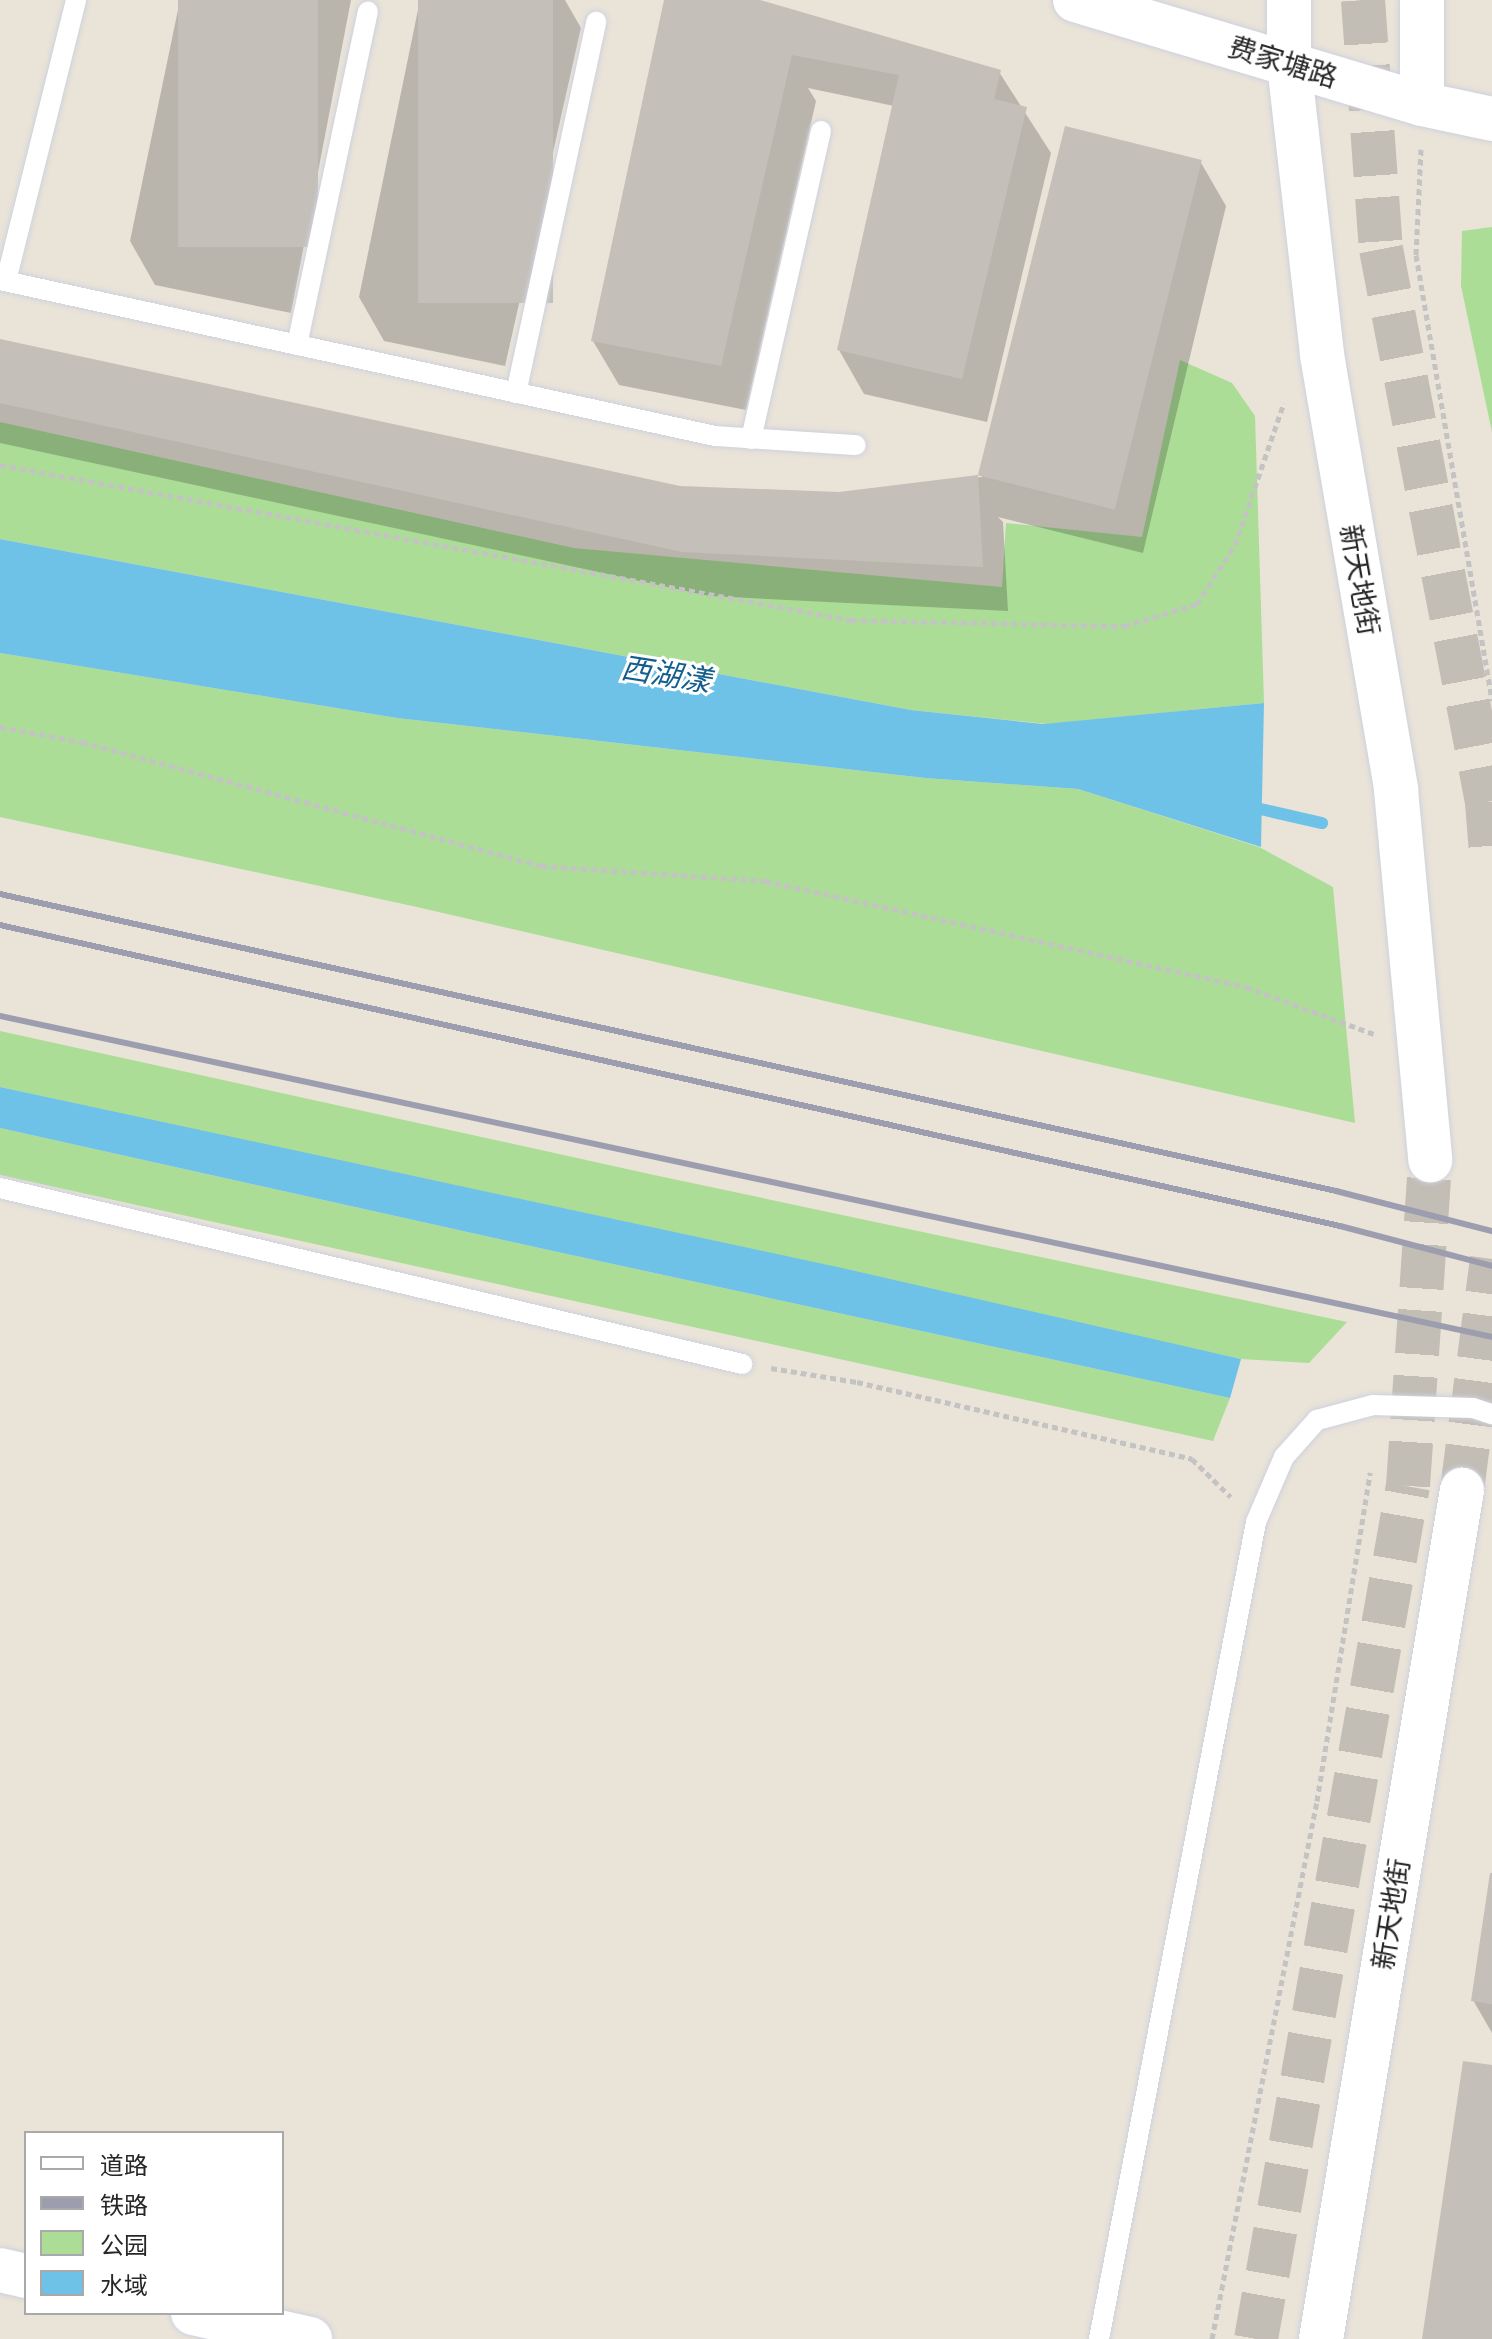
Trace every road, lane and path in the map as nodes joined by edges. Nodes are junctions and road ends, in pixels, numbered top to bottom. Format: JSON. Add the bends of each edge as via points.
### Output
{"nodes":[{"id":1,"x":76,"y":0,"type":"edge"},
{"id":2,"x":1075,"y":0,"type":"edge"},
{"id":3,"x":1289,"y":0,"type":"edge"},
{"id":4,"x":1422,"y":0,"type":"edge"},
{"id":5,"x":368,"y":11,"type":"dead end"},
{"id":6,"x":596,"y":22,"type":"dead end"},
{"id":7,"x":1289,"y":64,"type":"junction"},
{"id":8,"x":1422,"y":104,"type":"junction"},
{"id":9,"x":1492,"y":119,"type":"edge"},
{"id":10,"x":821,"y":131,"type":"dead end"},
{"id":11,"x":3,"y":281,"type":"edge"},
{"id":12,"x":297,"y":345,"type":"junction"},
{"id":13,"x":516,"y":393,"type":"junction"},
{"id":14,"x":1285,"y":398,"type":"dead end"},
{"id":15,"x":751,"y":439,"type":"junction"},
{"id":16,"x":856,"y":445,"type":"dead end"},
{"id":17,"x":0,"y":465,"type":"edge"},
{"id":18,"x":1492,"y":701,"type":"edge"},
{"id":19,"x":0,"y":727,"type":"edge"},
{"id":20,"x":1383,"y":1037,"type":"dead end"},
{"id":21,"x":1430,"y":1160,"type":"tunnel mouth"},
{"id":22,"x":0,"y":1188,"type":"edge"},
{"id":23,"x":742,"y":1364,"type":"joint"},
{"id":24,"x":1492,"y":1414,"type":"edge"},
{"id":25,"x":1370,"y":1472,"type":"dead end"},
{"id":26,"x":1462,"y":1490,"type":"tunnel mouth"},
{"id":27,"x":1256,"y":1522,"type":"junction"},
{"id":28,"x":0,"y":2270,"type":"edge"},
{"id":29,"x":24,"y":2276,"type":"edge"},
{"id":30,"x":202,"y":2315,"type":"edge"},
{"id":31,"x":310,"y":2339,"type":"edge"},
{"id":32,"x":1099,"y":2339,"type":"edge"},
{"id":33,"x":1212,"y":2339,"type":"edge"},
{"id":34,"x":1321,"y":2339,"type":"edge"}],
"edges":[{"from":1,"to":11,"type":"lane"},
{"from":2,"to":7,"type":"main road","name":"费家塘路"},
{"from":3,"to":7,"type":"main road","name":"新天地街"},
{"from":4,"to":8,"type":"main road"},
{"from":5,"to":12,"type":"lane"},
{"from":6,"to":13,"type":"lane"},
{"from":7,"to":8,"type":"main road","name":"费家塘路"},
{"from":7,"to":21,"type":"main road","name":"新天地街","via":[[1322,355],[1396,790]]},
{"from":8,"to":9,"type":"main road","name":"费家塘路"},
{"from":8,"to":18,"type":"path","via":[[1416,255]]},
{"from":10,"to":15,"type":"lane"},
{"from":11,"to":12,"type":"lane"},
{"from":12,"to":13,"type":"lane"},
{"from":13,"to":15,"type":"lane"},
{"from":14,"to":17,"type":"path","via":[[1235,545],[1197,604],[1124,626],[851,620]]},
{"from":15,"to":16,"type":"lane"},
{"from":19,"to":20,"type":"path","via":[[82,742],[541,866],[765,881],[1246,987]]},
{"from":22,"to":23,"type":"lane"},
{"from":23,"to":27,"type":"path","via":[[857,1382],[1192,1459]]},
{"from":24,"to":27,"type":"lane","via":[[1473,1408],[1373,1405],[1317,1420],[1284,1457]]},
{"from":25,"to":33,"type":"path","via":[[1317,1801]]},
{"from":26,"to":34,"type":"main road","name":"新天地街"},
{"from":27,"to":32,"type":"lane"},
{"from":28,"to":29,"type":"main road"},
{"from":30,"to":31,"type":"main road"}]}
